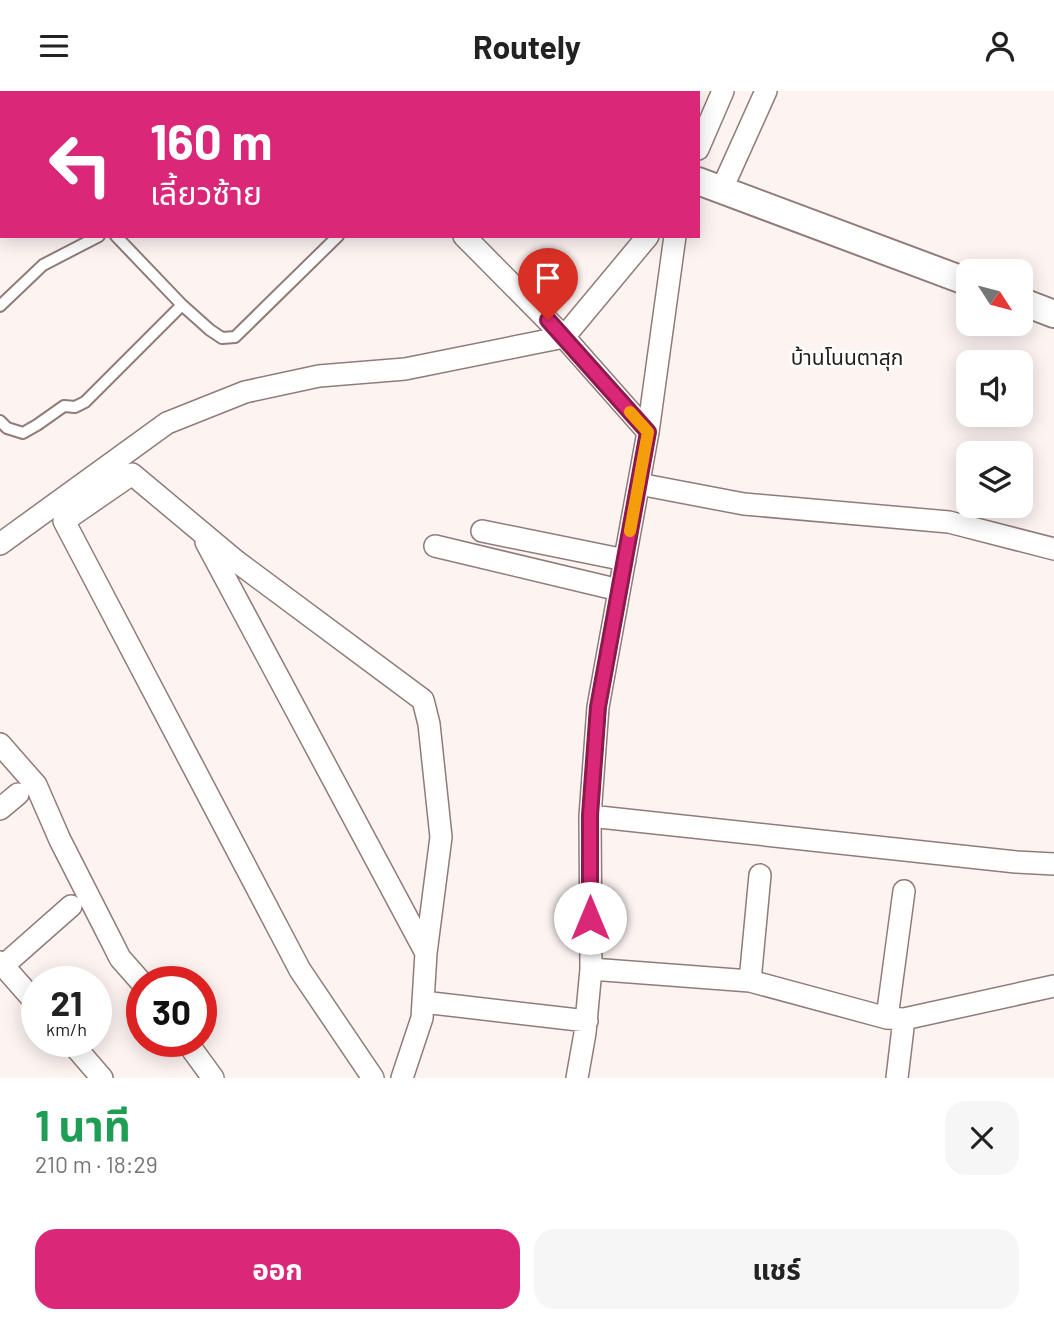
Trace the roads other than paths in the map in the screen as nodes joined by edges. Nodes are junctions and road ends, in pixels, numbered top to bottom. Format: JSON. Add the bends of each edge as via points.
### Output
{"nodes":[{"id":1,"x":723,"y":91,"type":"edge"},
{"id":2,"x":766,"y":91,"type":"edge"},
{"id":3,"x":700,"y":144,"type":"edge"},
{"id":4,"x":710,"y":186,"type":"edge"},
{"id":5,"x":95,"y":238,"type":"edge"},
{"id":6,"x":118,"y":238,"type":"edge"},
{"id":7,"x":336,"y":238,"type":"edge"},
{"id":8,"x":466,"y":238,"type":"edge"},
{"id":9,"x":646,"y":238,"type":"edge"},
{"id":10,"x":675,"y":238,"type":"edge"},
{"id":11,"x":956,"y":278,"type":"edge"},
{"id":12,"x":182,"y":305,"type":"junction"},
{"id":13,"x":0,"y":306,"type":"edge"},
{"id":14,"x":1033,"y":306,"type":"edge"},
{"id":15,"x":1054,"y":314,"type":"edge"},
{"id":16,"x":564,"y":337,"type":"junction"},
{"id":17,"x":0,"y":421,"type":"edge"},
{"id":18,"x":648,"y":432,"type":"junction"},
{"id":19,"x":639,"y":484,"type":"junction"},
{"id":20,"x":482,"y":531,"type":"dead end"},
{"id":21,"x":202,"y":533,"type":"junction"},
{"id":22,"x":0,"y":544,"type":"edge"},
{"id":23,"x":435,"y":546,"type":"dead end"},
{"id":24,"x":1054,"y":549,"type":"edge"},
{"id":25,"x":625,"y":560,"type":"junction"},
{"id":26,"x":619,"y":590,"type":"junction"},
{"id":27,"x":0,"y":744,"type":"edge"},
{"id":28,"x":18,"y":794,"type":"dead end"},
{"id":29,"x":0,"y":809,"type":"edge"},
{"id":30,"x":590,"y":815,"type":"junction"},
{"id":31,"x":1054,"y":864,"type":"edge"},
{"id":32,"x":760,"y":875,"type":"dead end"},
{"id":33,"x":904,"y":891,"type":"dead end"},
{"id":34,"x":71,"y":906,"type":"dead end"},
{"id":35,"x":426,"y":953,"type":"junction"},
{"id":36,"x":2,"y":964,"type":"edge"},
{"id":37,"x":127,"y":966,"type":"edge"},
{"id":38,"x":590,"y":969,"type":"junction"},
{"id":39,"x":750,"y":981,"type":"junction"},
{"id":40,"x":21,"y":986,"type":"edge"},
{"id":41,"x":1054,"y":986,"type":"edge"},
{"id":42,"x":423,"y":1002,"type":"junction"},
{"id":43,"x":896,"y":1019,"type":"junction"},
{"id":44,"x":587,"y":1021,"type":"junction"},
{"id":45,"x":84,"y":1057,"type":"edge"},
{"id":46,"x":198,"y":1057,"type":"edge"},
{"id":47,"x":102,"y":1078,"type":"edge"},
{"id":48,"x":213,"y":1078,"type":"edge"},
{"id":49,"x":373,"y":1078,"type":"edge"},
{"id":50,"x":402,"y":1078,"type":"edge"},
{"id":51,"x":577,"y":1078,"type":"edge"},
{"id":52,"x":897,"y":1078,"type":"edge"}],
"edges":[{"from":1,"to":3,"type":"street"},
{"from":2,"to":4,"type":"street"},
{"from":4,"to":11,"type":"street"},
{"from":5,"to":13,"type":"lane","via":[[43,265]]},
{"from":6,"to":12,"type":"lane"},
{"from":7,"to":12,"type":"lane","via":[[235,337],[222,338]]},
{"from":8,"to":16,"type":"street"},
{"from":9,"to":16,"type":"street"},
{"from":10,"to":18,"type":"street"},
{"from":12,"to":17,"type":"lane","via":[[85,402],[64,406],[23,433]]},
{"from":14,"to":15,"type":"street"},
{"from":16,"to":18,"type":"street"},
{"from":16,"to":22,"type":"street","via":[[405,369],[319,376],[245,392],[167,423]]},
{"from":18,"to":19,"type":"street"},
{"from":19,"to":24,"type":"street","via":[[744,504],[949,522]]},
{"from":19,"to":25,"type":"street"},
{"from":20,"to":25,"type":"street"},
{"from":21,"to":35,"type":"street"},
{"from":21,"to":35,"type":"street","via":[[423,700],[440,837]]},
{"from":21,"to":49,"type":"street","via":[[132,474],[64,521],[300,970]]},
{"from":23,"to":26,"type":"street"},
{"from":25,"to":26,"type":"street"},
{"from":26,"to":30,"type":"street","via":[[598,707]]},
{"from":27,"to":37,"type":"street","via":[[36,785]]},
{"from":28,"to":29,"type":"street"},
{"from":30,"to":31,"type":"street"},
{"from":30,"to":38,"type":"street"},
{"from":32,"to":39,"type":"street"},
{"from":33,"to":43,"type":"street"},
{"from":34,"to":36,"type":"street"},
{"from":35,"to":42,"type":"street"},
{"from":36,"to":40,"type":"street"},
{"from":38,"to":39,"type":"street"},
{"from":38,"to":44,"type":"street"},
{"from":39,"to":43,"type":"street"},
{"from":41,"to":43,"type":"street"},
{"from":42,"to":44,"type":"street"},
{"from":42,"to":50,"type":"street"},
{"from":43,"to":52,"type":"street"},
{"from":44,"to":51,"type":"street"},
{"from":45,"to":47,"type":"street"},
{"from":46,"to":48,"type":"street"}]}
